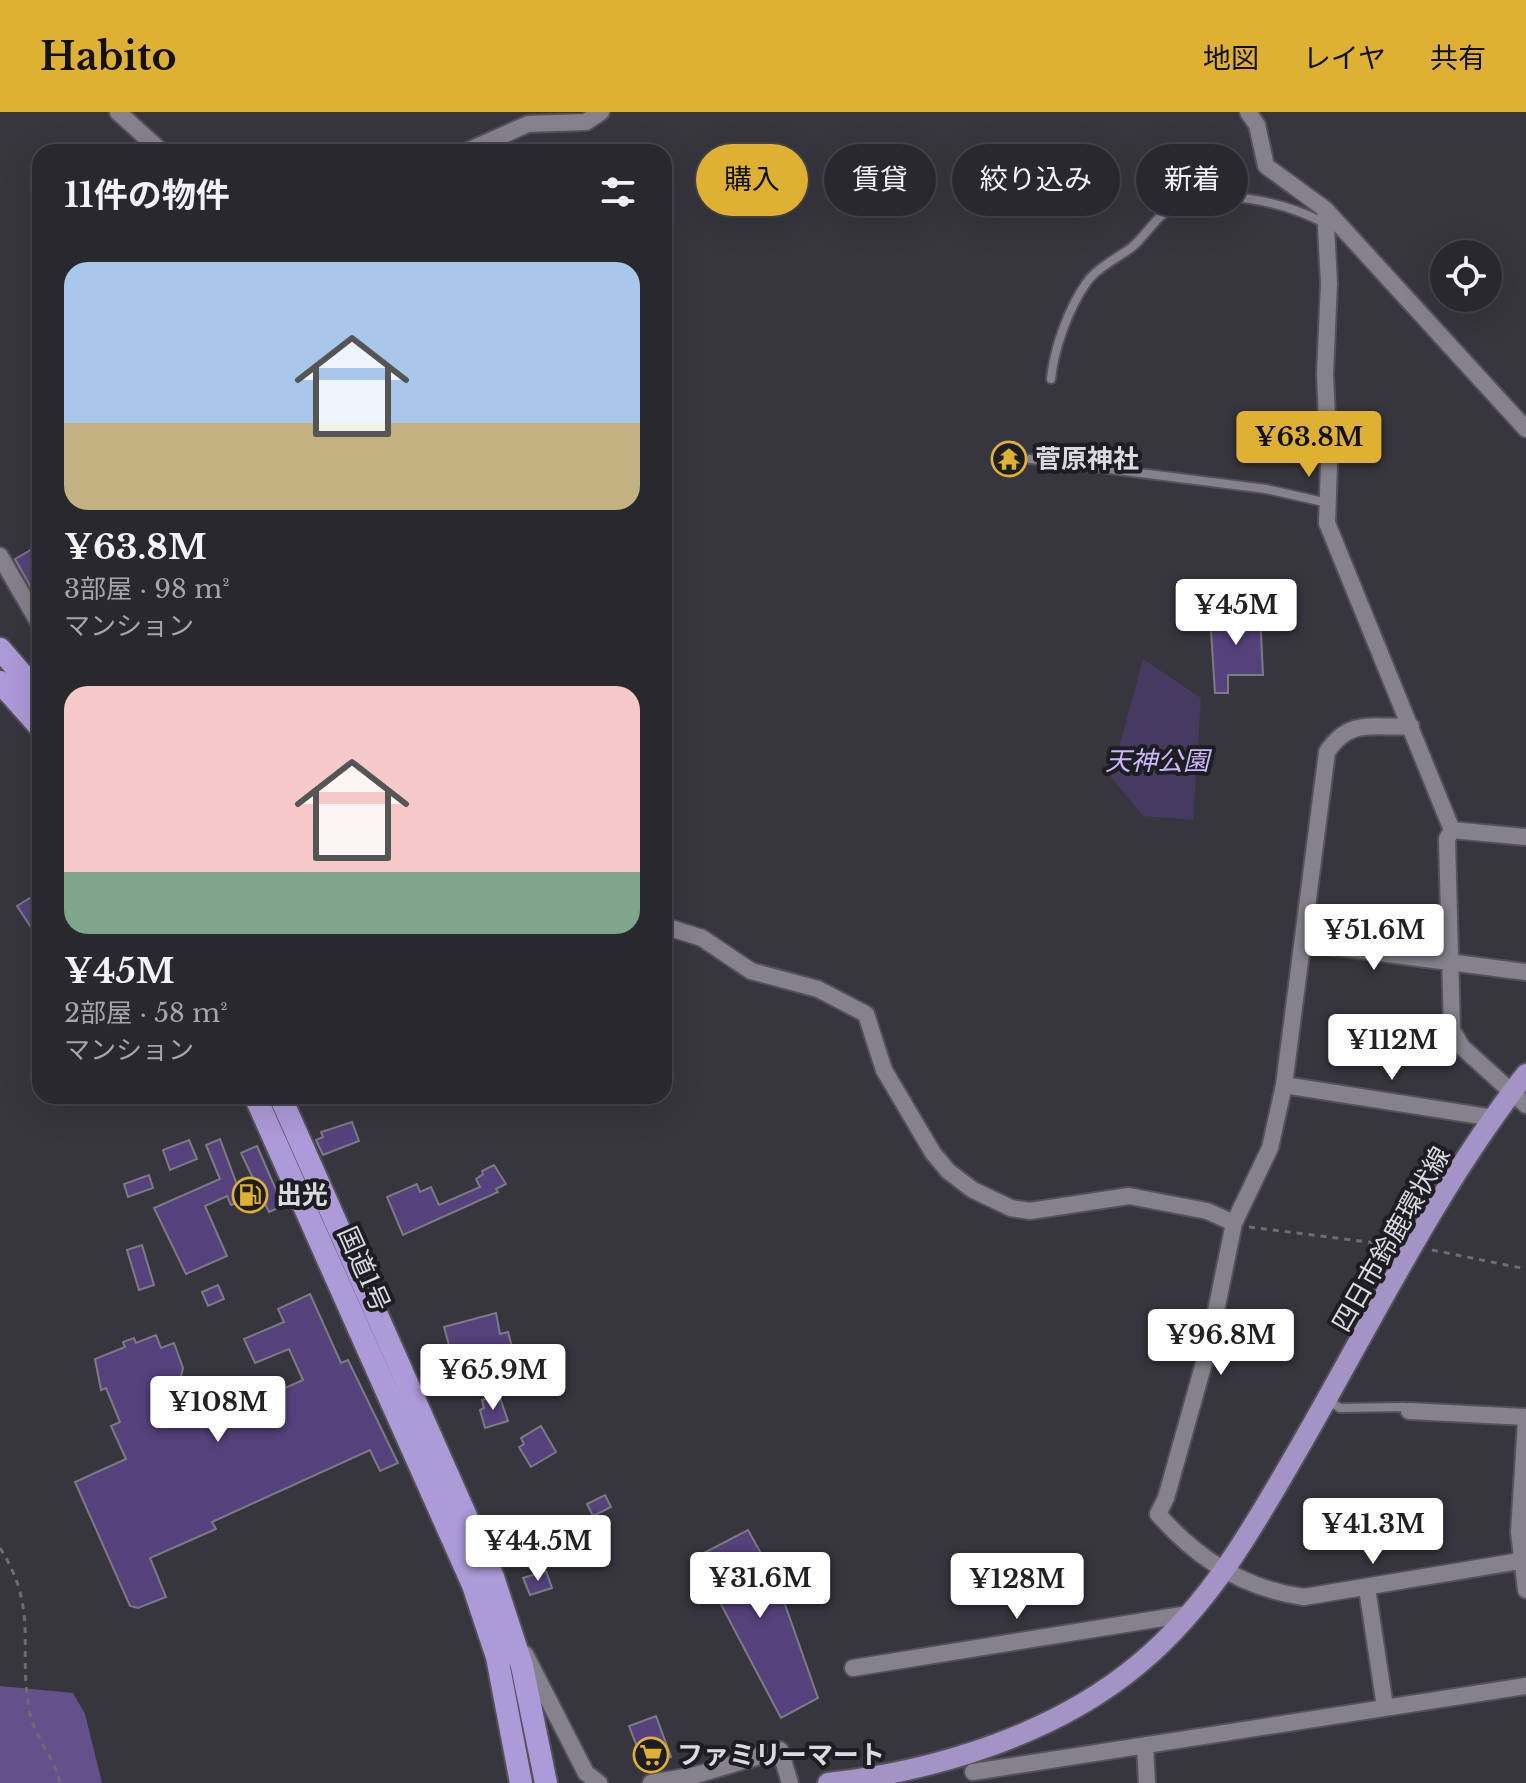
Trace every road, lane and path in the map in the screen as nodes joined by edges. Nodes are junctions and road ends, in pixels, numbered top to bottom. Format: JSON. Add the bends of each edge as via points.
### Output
{"nodes":[{"id":1,"x":118,"y":112,"type":"edge"},
{"id":2,"x":601,"y":112,"type":"edge"},
{"id":3,"x":1248,"y":112,"type":"edge"},
{"id":4,"x":153,"y":144,"type":"edge"},
{"id":5,"x":483,"y":144,"type":"edge"},
{"id":6,"x":1325,"y":216,"type":"junction"},
{"id":7,"x":1051,"y":379,"type":"dead end"},
{"id":8,"x":1526,"y":429,"type":"edge"},
{"id":9,"x":1030,"y":459,"type":"dead end"},
{"id":10,"x":1328,"y":503,"type":"junction"},
{"id":11,"x":0,"y":556,"type":"edge"},
{"id":12,"x":32,"y":611,"type":"edge"},
{"id":13,"x":0,"y":649,"type":"edge"},
{"id":14,"x":0,"y":682,"type":"edge"},
{"id":15,"x":32,"y":686,"type":"edge"},
{"id":16,"x":32,"y":718,"type":"edge"},
{"id":17,"x":1411,"y":726,"type":"junction"},
{"id":18,"x":1452,"y":830,"type":"junction"},
{"id":19,"x":1526,"y":837,"type":"edge"},
{"id":20,"x":672,"y":929,"type":"edge"},
{"id":21,"x":1303,"y":943,"type":"junction"},
{"id":22,"x":1449,"y":961,"type":"junction"},
{"id":23,"x":1526,"y":972,"type":"edge"},
{"id":24,"x":1526,"y":1074,"type":"edge"},
{"id":25,"x":1284,"y":1085,"type":"junction"},
{"id":26,"x":1519,"y":1099,"type":"edge"},
{"id":27,"x":271,"y":1104,"type":"edge"},
{"id":28,"x":1494,"y":1118,"type":"junction"},
{"id":29,"x":1234,"y":1223,"type":"junction"},
{"id":30,"x":1414,"y":1248,"type":"junction"},
{"id":31,"x":1526,"y":1269,"type":"edge"},
{"id":32,"x":1327,"y":1400,"type":"junction"},
{"id":33,"x":1409,"y":1411,"type":"joint"},
{"id":34,"x":1526,"y":1419,"type":"edge"},
{"id":35,"x":0,"y":1548,"type":"edge"},
{"id":36,"x":1523,"y":1561,"type":"edge"},
{"id":37,"x":1224,"y":1571,"type":"junction"},
{"id":38,"x":483,"y":1581,"type":"junction"},
{"id":39,"x":1367,"y":1588,"type":"junction"},
{"id":40,"x":1526,"y":1590,"type":"edge"},
{"id":41,"x":1188,"y":1614,"type":"junction"},
{"id":42,"x":510,"y":1623,"type":"junction"},
{"id":43,"x":853,"y":1668,"type":"dead end"},
{"id":44,"x":1526,"y":1686,"type":"edge"},
{"id":45,"x":1385,"y":1707,"type":"junction"},
{"id":46,"x":1145,"y":1747,"type":"junction"},
{"id":47,"x":972,"y":1770,"type":"edge"},
{"id":48,"x":60,"y":1783,"type":"edge"},
{"id":49,"x":521,"y":1783,"type":"edge"},
{"id":50,"x":546,"y":1783,"type":"edge"},
{"id":51,"x":599,"y":1783,"type":"edge"},
{"id":52,"x":651,"y":1783,"type":"edge"},
{"id":53,"x":790,"y":1783,"type":"edge"},
{"id":54,"x":828,"y":1783,"type":"edge"},
{"id":55,"x":1147,"y":1783,"type":"edge"}],
"edges":[{"from":1,"to":4,"type":"street"},
{"from":2,"to":5,"type":"street","via":[[586,122],[528,124]]},
{"from":3,"to":6,"type":"street","via":[[1257,125],[1266,166]]},
{"from":6,"to":7,"type":"lane","via":[[1220,198],[1178,204],[1088,281],[1059,342]]},
{"from":6,"to":8,"type":"street"},
{"from":6,"to":10,"type":"street"},
{"from":9,"to":10,"type":"lane","via":[[1266,489]]},
{"from":10,"to":17,"type":"street","via":[[1327,523]]},
{"from":11,"to":12,"type":"street"},
{"from":13,"to":15,"type":"highway"},
{"from":14,"to":16,"type":"highway"},
{"from":17,"to":18,"type":"street"},
{"from":17,"to":21,"type":"street","via":[[1352,728],[1339,734],[1327,752]]},
{"from":18,"to":19,"type":"street"},
{"from":18,"to":22,"type":"street","via":[[1447,839]]},
{"from":20,"to":29,"type":"street","via":[[702,938],[751,971],[818,989],[866,1014],[884,1070],[933,1153],[973,1190],[1030,1211],[1129,1196],[1207,1211]]},
{"from":21,"to":22,"type":"street"},
{"from":21,"to":25,"type":"street"},
{"from":22,"to":23,"type":"street"},
{"from":22,"to":26,"type":"street","via":[[1454,1037]]},
{"from":24,"to":26,"type":"main road","name":"四日市鈴鹿環状線"},
{"from":25,"to":28,"type":"street"},
{"from":25,"to":29,"type":"street","via":[[1270,1148]]},
{"from":26,"to":28,"type":"main road","name":"四日市鈴鹿環状線"},
{"from":27,"to":38,"type":"highway","name":"国道1号"},
{"from":28,"to":30,"type":"main road","name":"四日市鈴鹿環状線"},
{"from":29,"to":30,"type":"path"},
{"from":29,"to":37,"type":"street","via":[[1209,1345],[1158,1514],[1178,1537]]},
{"from":30,"to":31,"type":"path"},
{"from":30,"to":32,"type":"main road","name":"四日市鈴鹿環状線"},
{"from":32,"to":33,"type":"lane","via":[[1340,1408]]},
{"from":32,"to":37,"type":"main road","name":"四日市鈴鹿環状線"},
{"from":33,"to":34,"type":"street"},
{"from":34,"to":36,"type":"street"},
{"from":35,"to":48,"type":"path","via":[[24,1599],[28,1708]]},
{"from":36,"to":39,"type":"street"},
{"from":36,"to":40,"type":"street"},
{"from":37,"to":39,"type":"street","via":[[1269,1592],[1304,1597]]},
{"from":37,"to":41,"type":"main road","name":"四日市鈴鹿環状線"},
{"from":38,"to":42,"type":"highway","name":"国道1号"},
{"from":38,"to":49,"type":"highway","name":"国道1号"},
{"from":39,"to":45,"type":"street"},
{"from":41,"to":43,"type":"street"},
{"from":41,"to":47,"type":"main road","name":"四日市鈴鹿環状線","via":[[1139,1664]]},
{"from":42,"to":50,"type":"highway","name":"国道1号"},
{"from":42,"to":51,"type":"street","via":[[586,1773]]},
{"from":44,"to":45,"type":"street"},
{"from":45,"to":46,"type":"street"},
{"from":46,"to":47,"type":"street"},
{"from":46,"to":55,"type":"street"},
{"from":47,"to":54,"type":"main road","name":"四日市鈴鹿環状線"},
{"from":52,"to":53,"type":"street","via":[[780,1750]]}]}
